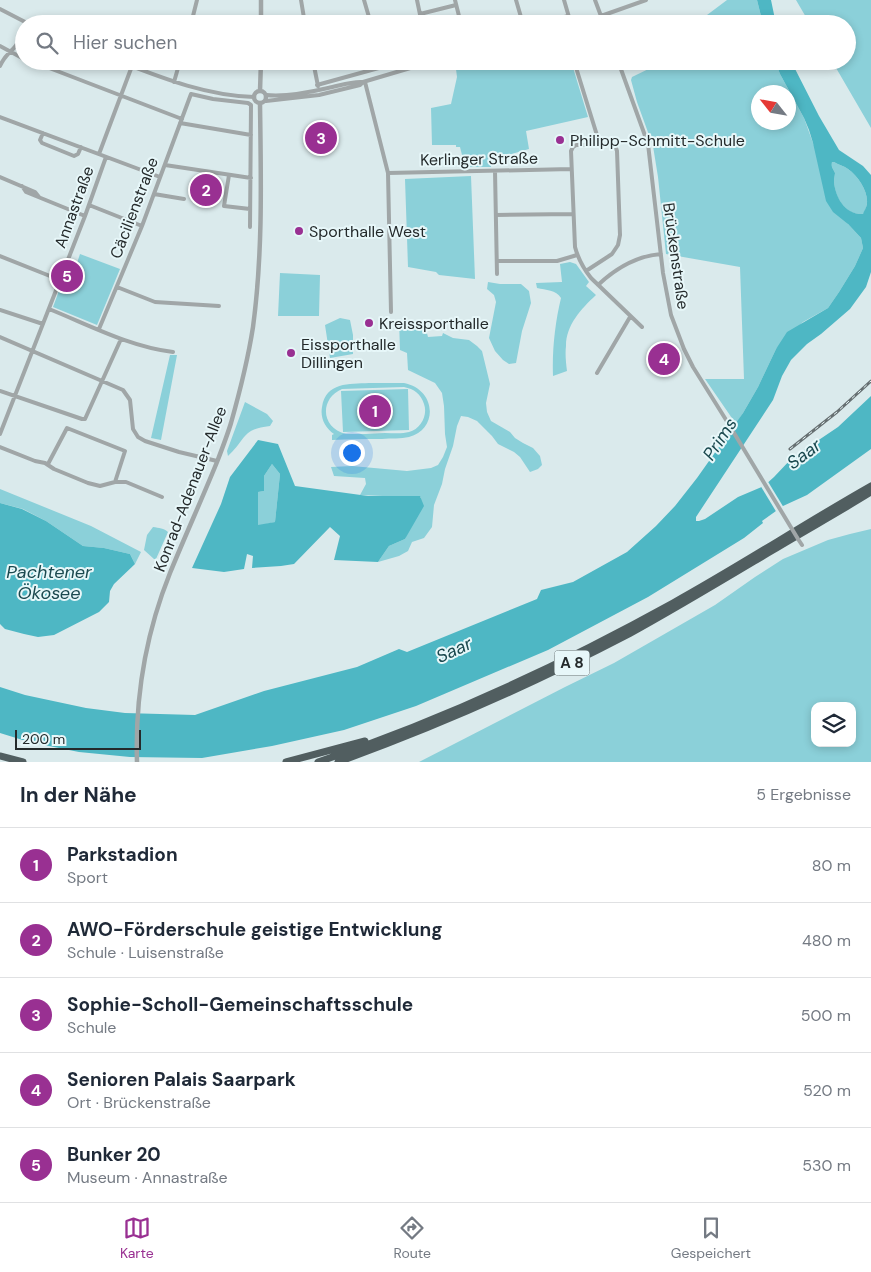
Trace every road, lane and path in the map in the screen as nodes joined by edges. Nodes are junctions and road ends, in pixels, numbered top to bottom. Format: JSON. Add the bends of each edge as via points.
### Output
{"nodes":[{"id":1,"x":198,"y":0,"type":"edge"},
{"id":2,"x":261,"y":0,"type":"edge"},
{"id":3,"x":300,"y":0,"type":"edge"},
{"id":4,"x":364,"y":0,"type":"edge"},
{"id":5,"x":417,"y":0,"type":"edge"},
{"id":6,"x":516,"y":0,"type":"edge"},
{"id":7,"x":564,"y":0,"type":"edge"},
{"id":8,"x":595,"y":0,"type":"edge"},
{"id":9,"x":646,"y":0,"type":"edge"},
{"id":10,"x":455,"y":2,"type":"edge"},
{"id":11,"x":0,"y":9,"type":"edge"},
{"id":12,"x":420,"y":14,"type":"joint"},
{"id":13,"x":194,"y":15,"type":"edge"},
{"id":14,"x":261,"y":15,"type":"edge"},
{"id":15,"x":303,"y":15,"type":"edge"},
{"id":16,"x":368,"y":15,"type":"edge"},
{"id":17,"x":459,"y":15,"type":"edge"},
{"id":18,"x":520,"y":15,"type":"edge"},
{"id":19,"x":568,"y":15,"type":"edge"},
{"id":20,"x":601,"y":15,"type":"edge"},
{"id":21,"x":604,"y":15,"type":"edge"},
{"id":22,"x":15,"y":16,"type":"edge"},
{"id":23,"x":0,"y":46,"type":"edge"},
{"id":24,"x":15,"y":46,"type":"edge"},
{"id":25,"x":10,"y":52,"type":"junction"},
{"id":26,"x":15,"y":54,"type":"edge"},
{"id":27,"x":0,"y":66,"type":"edge"},
{"id":28,"x":53,"y":70,"type":"edge"},
{"id":29,"x":131,"y":70,"type":"edge"},
{"id":30,"x":142,"y":70,"type":"edge"},
{"id":31,"x":177,"y":70,"type":"edge"},
{"id":32,"x":260,"y":70,"type":"edge"},
{"id":33,"x":315,"y":70,"type":"edge"},
{"id":34,"x":371,"y":70,"type":"edge"},
{"id":35,"x":404,"y":70,"type":"edge"},
{"id":36,"x":577,"y":70,"type":"edge"},
{"id":37,"x":621,"y":70,"type":"edge"},
{"id":38,"x":174,"y":82,"type":"junction"},
{"id":39,"x":364,"y":82,"type":"junction"},
{"id":40,"x":318,"y":85,"type":"junction"},
{"id":41,"x":260,"y":91,"type":"junction"},
{"id":42,"x":319,"y":93,"type":"junction"},
{"id":43,"x":266,"y":95,"type":"junction"},
{"id":44,"x":121,"y":96,"type":"junction"},
{"id":45,"x":254,"y":97,"type":"junction"},
{"id":46,"x":266,"y":101,"type":"junction"},
{"id":47,"x":260,"y":104,"type":"junction"},
{"id":48,"x":0,"y":117,"type":"edge"},
{"id":49,"x":181,"y":121,"type":"junction"},
{"id":50,"x":43,"y":133,"type":"junction"},
{"id":51,"x":251,"y":135,"type":"junction"},
{"id":52,"x":600,"y":145,"type":"junction"},
{"id":53,"x":81,"y":147,"type":"junction"},
{"id":54,"x":99,"y":154,"type":"junction"},
{"id":55,"x":106,"y":157,"type":"junction"},
{"id":56,"x":165,"y":165,"type":"junction"},
{"id":57,"x":572,"y":169,"type":"junction"},
{"id":58,"x":495,"y":171,"type":"junction"},
{"id":59,"x":388,"y":173,"type":"junction"},
{"id":60,"x":229,"y":175,"type":"junction"},
{"id":61,"x":0,"y":177,"type":"edge"},
{"id":62,"x":160,"y":177,"type":"junction"},
{"id":63,"x":250,"y":178,"type":"junction"},
{"id":64,"x":154,"y":194,"type":"junction"},
{"id":65,"x":184,"y":199,"type":"dead end"},
{"id":66,"x":89,"y":205,"type":"junction"},
{"id":67,"x":250,"y":209,"type":"junction"},
{"id":68,"x":573,"y":214,"type":"junction"},
{"id":69,"x":496,"y":215,"type":"junction"},
{"id":70,"x":85,"y":216,"type":"junction"},
{"id":71,"x":142,"y":226,"type":"junction"},
{"id":72,"x":250,"y":227,"type":"dead end"},
{"id":73,"x":661,"y":254,"type":"junction"},
{"id":74,"x":578,"y":255,"type":"junction"},
{"id":75,"x":0,"y":256,"type":"edge"},
{"id":76,"x":497,"y":261,"type":"junction"},
{"id":77,"x":586,"y":271,"type":"junction"},
{"id":78,"x":497,"y":274,"type":"dead end"},
{"id":79,"x":60,"y":280,"type":"junction"},
{"id":80,"x":598,"y":285,"type":"junction"},
{"id":81,"x":117,"y":286,"type":"junction"},
{"id":82,"x":219,"y":306,"type":"dead end"},
{"id":83,"x":49,"y":309,"type":"junction"},
{"id":84,"x":0,"y":310,"type":"edge"},
{"id":85,"x":391,"y":312,"type":"dead end"},
{"id":86,"x":630,"y":317,"type":"junction"},
{"id":87,"x":43,"y":324,"type":"junction"},
{"id":88,"x":642,"y":327,"type":"dead end"},
{"id":89,"x":99,"y":329,"type":"junction"},
{"id":90,"x":0,"y":337,"type":"edge"},
{"id":91,"x":121,"y":339,"type":"junction"},
{"id":92,"x":33,"y":350,"type":"junction"},
{"id":93,"x":172,"y":352,"type":"dead end"},
{"id":94,"x":597,"y":373,"type":"dead end"},
{"id":95,"x":103,"y":381,"type":"junction"},
{"id":96,"x":0,"y":391,"type":"edge"},
{"id":97,"x":15,"y":396,"type":"junction"},
{"id":98,"x":0,"y":434,"type":"edge"},
{"id":99,"x":0,"y":447,"type":"edge"},
{"id":100,"x":217,"y":462,"type":"junction"},
{"id":101,"x":48,"y":464,"type":"junction"},
{"id":102,"x":115,"y":482,"type":"junction"},
{"id":103,"x":871,"y":486,"type":"edge"},
{"id":104,"x":871,"y":492,"type":"edge"},
{"id":105,"x":162,"y":497,"type":"dead end"},
{"id":106,"x":802,"y":545,"type":"dead end"},
{"id":107,"x":385,"y":737,"type":"junction"},
{"id":108,"x":360,"y":754,"type":"junction"},
{"id":109,"x":0,"y":756,"type":"edge"},
{"id":110,"x":23,"y":762,"type":"edge"},
{"id":111,"x":138,"y":762,"type":"edge"},
{"id":112,"x":286,"y":762,"type":"edge"},
{"id":113,"x":318,"y":762,"type":"edge"},
{"id":114,"x":338,"y":762,"type":"edge"},
{"id":115,"x":344,"y":762,"type":"edge"}],
"edges":[{"from":1,"to":13,"type":"street"},
{"from":2,"to":14,"type":"street"},
{"from":3,"to":15,"type":"street"},
{"from":4,"to":16,"type":"street"},
{"from":5,"to":12,"type":"street"},
{"from":6,"to":18,"type":"street"},
{"from":7,"to":19,"type":"street"},
{"from":8,"to":20,"type":"street"},
{"from":9,"to":21,"type":"street"},
{"from":10,"to":12,"type":"street"},
{"from":10,"to":17,"type":"street"},
{"from":11,"to":22,"type":"street"},
{"from":23,"to":25,"type":"street"},
{"from":24,"to":25,"type":"street"},
{"from":25,"to":26,"type":"street"},
{"from":25,"to":27,"type":"street"},
{"from":28,"to":44,"type":"street"},
{"from":29,"to":44,"type":"street","name":"Annastraße"},
{"from":30,"to":38,"type":"street"},
{"from":31,"to":38,"type":"street"},
{"from":32,"to":41,"type":"street"},
{"from":33,"to":40,"type":"street"},
{"from":34,"to":40,"type":"street"},
{"from":35,"to":39,"type":"street"},
{"from":36,"to":52,"type":"street"},
{"from":37,"to":73,"type":"street","name":"Brückenstraße","via":[[648,144]]},
{"from":38,"to":45,"type":"street","via":[[217,93]]},
{"from":39,"to":42,"type":"street","via":[[353,82]]},
{"from":39,"to":59,"type":"street"},
{"from":40,"to":42,"type":"street"},
{"from":41,"to":43,"type":"street"},
{"from":41,"to":45,"type":"street"},
{"from":42,"to":43,"type":"street"},
{"from":42,"to":46,"type":"street"},
{"from":43,"to":46,"type":"street"},
{"from":44,"to":49,"type":"street"},
{"from":44,"to":54,"type":"street","name":"Annastraße"},
{"from":45,"to":47,"type":"street"},
{"from":46,"to":47,"type":"street"},
{"from":47,"to":100,"type":"street","name":"Konrad-Adenauer-Allee","via":[[260,237],[254,317],[241,386]]},
{"from":48,"to":50,"type":"street"},
{"from":49,"to":51,"type":"street"},
{"from":49,"to":51,"type":"street","name":"Cäcilienstraße","via":[[191,94],[250,104]]},
{"from":49,"to":56,"type":"street","name":"Cäcilienstraße"},
{"from":50,"to":53,"type":"street"},
{"from":50,"to":53,"type":"street","via":[[42,143],[74,156]]},
{"from":51,"to":63,"type":"street"},
{"from":52,"to":57,"type":"street","via":[[573,147]]},
{"from":52,"to":77,"type":"street","via":[[616,148],[619,241],[612,254]]},
{"from":53,"to":54,"type":"street"},
{"from":54,"to":55,"type":"street"},
{"from":55,"to":62,"type":"street"},
{"from":55,"to":66,"type":"street","name":"Annastraße"},
{"from":56,"to":60,"type":"street"},
{"from":56,"to":62,"type":"street","name":"Cäcilienstraße"},
{"from":57,"to":58,"type":"street","name":"Kerlinger Straße"},
{"from":57,"to":68,"type":"street"},
{"from":58,"to":59,"type":"street","name":"Kerlinger Straße"},
{"from":58,"to":69,"type":"street"},
{"from":59,"to":85,"type":"street"},
{"from":60,"to":63,"type":"street"},
{"from":60,"to":67,"type":"street","via":[[224,206]]},
{"from":61,"to":70,"type":"street"},
{"from":62,"to":64,"type":"street","name":"Cäcilienstraße"},
{"from":63,"to":67,"type":"street"},
{"from":64,"to":65,"type":"street"},
{"from":64,"to":71,"type":"street","name":"Cäcilienstraße"},
{"from":66,"to":70,"type":"street","name":"Annastraße"},
{"from":66,"to":71,"type":"street"},
{"from":67,"to":72,"type":"street"},
{"from":68,"to":69,"type":"street"},
{"from":68,"to":74,"type":"street"},
{"from":69,"to":76,"type":"street"},
{"from":70,"to":79,"type":"street","name":"Annastraße"},
{"from":71,"to":81,"type":"street","name":"Cäcilienstraße"},
{"from":73,"to":80,"type":"street","via":[[631,261]]},
{"from":73,"to":106,"type":"street","name":"Brückenstraße","bridge":true,"via":[[671,315],[693,366]]},
{"from":74,"to":76,"type":"street","via":[[557,261]]},
{"from":74,"to":77,"type":"street"},
{"from":75,"to":79,"type":"street"},
{"from":76,"to":78,"type":"street"},
{"from":77,"to":80,"type":"street"},
{"from":79,"to":83,"type":"street","name":"Annastraße"},
{"from":80,"to":86,"type":"street"},
{"from":81,"to":82,"type":"street","via":[[155,302]]},
{"from":81,"to":89,"type":"street","name":"Cäcilienstraße"},
{"from":83,"to":87,"type":"street","name":"Annastraße"},
{"from":83,"to":89,"type":"street"},
{"from":84,"to":87,"type":"street"},
{"from":86,"to":88,"type":"street"},
{"from":86,"to":94,"type":"street"},
{"from":87,"to":92,"type":"street","name":"Annastraße"},
{"from":89,"to":91,"type":"street"},
{"from":90,"to":92,"type":"street"},
{"from":91,"to":93,"type":"street"},
{"from":91,"to":95,"type":"street"},
{"from":92,"to":95,"type":"street"},
{"from":92,"to":97,"type":"street","name":"Annastraße"},
{"from":95,"to":97,"type":"street","via":[[85,419]]},
{"from":95,"to":100,"type":"street","via":[[123,390],[128,396],[133,429],[138,436]]},
{"from":96,"to":97,"type":"street"},
{"from":97,"to":98,"type":"street","name":"Annastraße"},
{"from":99,"to":101,"type":"street"},
{"from":100,"to":111,"type":"street","name":"Konrad-Adenauer-Allee","via":[[155,618],[138,704]]},
{"from":101,"to":102,"type":"street","via":[[93,485]]},
{"from":101,"to":102,"type":"street","via":[[67,428],[124,452]]},
{"from":102,"to":105,"type":"street","via":[[126,482]]},
{"from":103,"to":107,"type":"highway","number":"A 8","via":[[627,628],[526,678]]},
{"from":104,"to":108,"type":"highway","number":"A 8","via":[[694,598],[590,654],[466,712]]},
{"from":107,"to":112,"type":"highway"},
{"from":107,"to":113,"type":"highway","number":"A 8"},
{"from":108,"to":114,"type":"highway","number":"A 8"},
{"from":108,"to":115,"type":"highway"},
{"from":109,"to":110,"type":"highway"}]}
